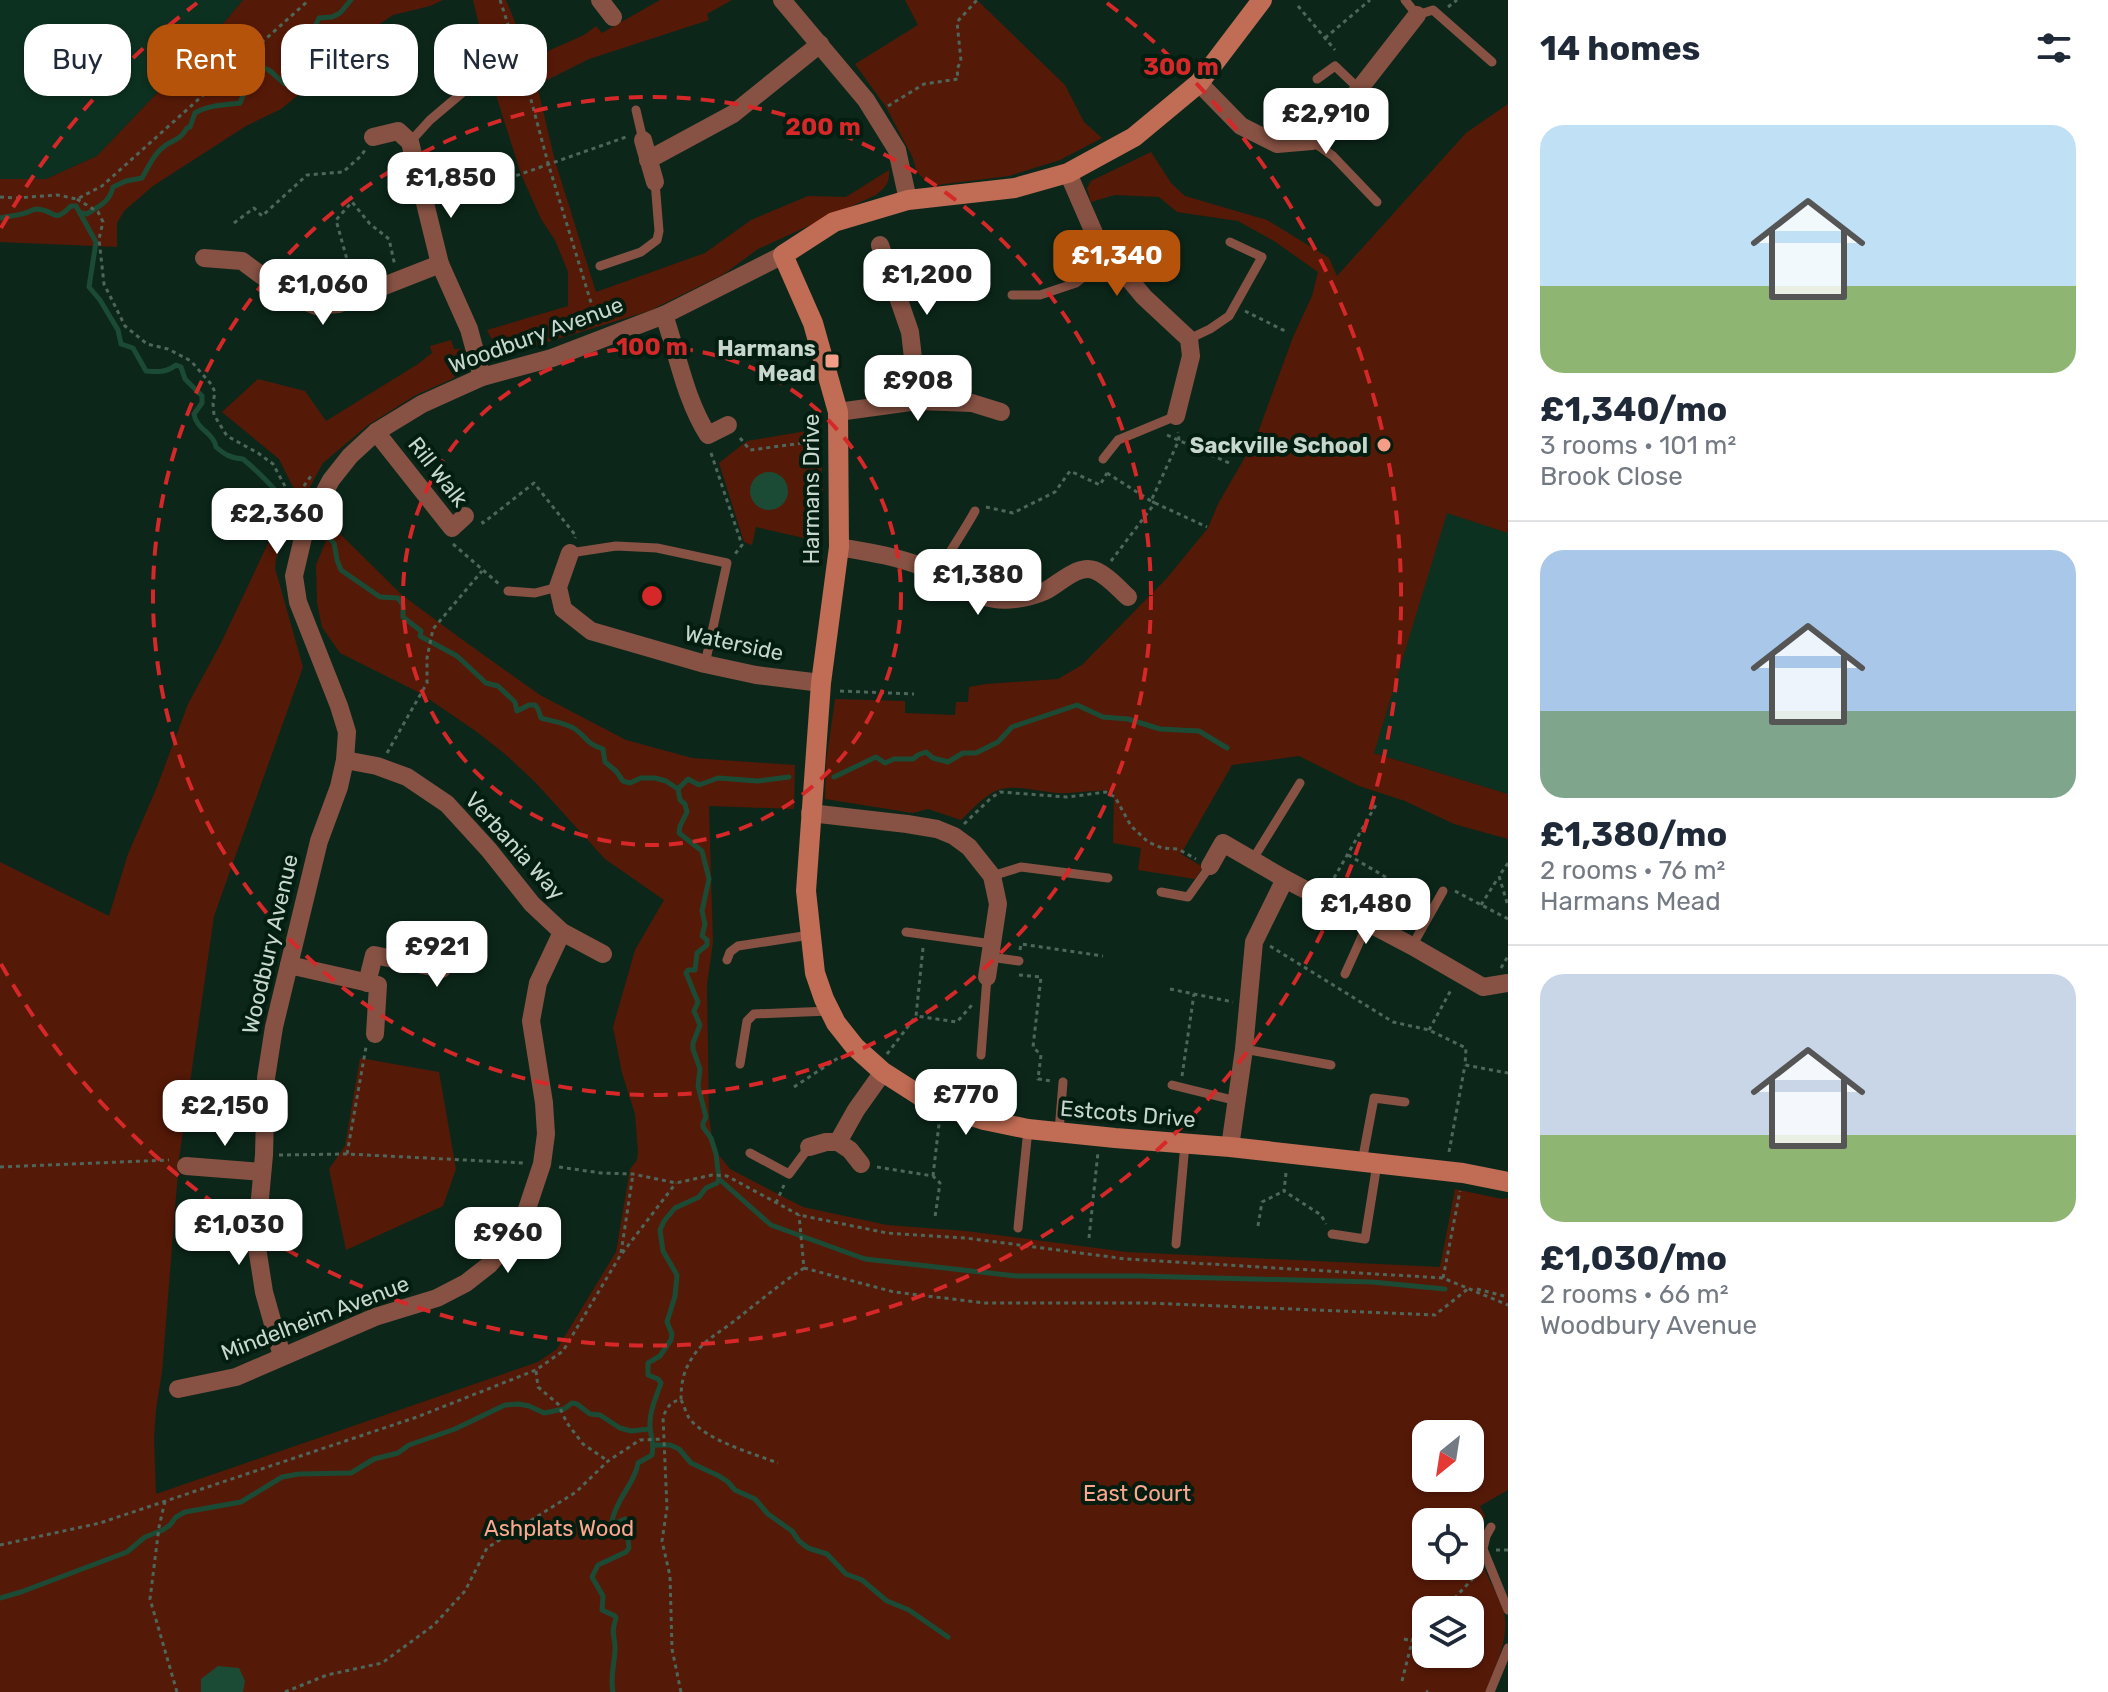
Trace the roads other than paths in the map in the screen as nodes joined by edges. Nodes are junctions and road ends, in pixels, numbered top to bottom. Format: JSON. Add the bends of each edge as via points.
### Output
{"nodes":[{"id":1,"x":600,"y":0,"type":"edge"},
{"id":2,"x":782,"y":0,"type":"edge"},
{"id":3,"x":1262,"y":0,"type":"edge"},
{"id":4,"x":1411,"y":8,"type":"edge"},
{"id":5,"x":613,"y":17,"type":"dead end"},
{"id":6,"x":820,"y":44,"type":"junction"},
{"id":7,"x":1492,"y":62,"type":"dead end"},
{"id":8,"x":1317,"y":79,"type":"dead end"},
{"id":9,"x":1199,"y":83,"type":"junction"},
{"id":10,"x":1359,"y":89,"type":"junction"},
{"id":11,"x":458,"y":96,"type":"edge"},
{"id":12,"x":636,"y":110,"type":"dead end"},
{"id":13,"x":642,"y":136,"type":"joint"},
{"id":14,"x":373,"y":137,"type":"road end"},
{"id":15,"x":1312,"y":141,"type":"junction"},
{"id":16,"x":410,"y":142,"type":"junction"},
{"id":17,"x":648,"y":160,"type":"junction"},
{"id":18,"x":1068,"y":173,"type":"junction"},
{"id":19,"x":655,"y":182,"type":"joint"},
{"id":20,"x":908,"y":200,"type":"junction"},
{"id":21,"x":1377,"y":202,"type":"dead end"},
{"id":22,"x":1230,"y":242,"type":"dead end"},
{"id":23,"x":880,"y":245,"type":"dead end"},
{"id":24,"x":783,"y":255,"type":"junction"},
{"id":25,"x":1110,"y":256,"type":"junction"},
{"id":26,"x":204,"y":258,"type":"dead end"},
{"id":27,"x":440,"y":264,"type":"junction"},
{"id":28,"x":600,"y":266,"type":"dead end"},
{"id":29,"x":1012,"y":295,"type":"dead end"},
{"id":30,"x":664,"y":315,"type":"junction"},
{"id":31,"x":1189,"y":339,"type":"junction"},
{"id":32,"x":482,"y":377,"type":"junction"},
{"id":33,"x":918,"y":401,"type":"junction"},
{"id":34,"x":838,"y":412,"type":"junction"},
{"id":35,"x":1001,"y":412,"type":"dead end"},
{"id":36,"x":1176,"y":416,"type":"joint"},
{"id":37,"x":728,"y":425,"type":"road end"},
{"id":38,"x":376,"y":432,"type":"junction"},
{"id":39,"x":1103,"y":459,"type":"road end"},
{"id":40,"x":975,"y":511,"type":"road end"},
{"id":41,"x":459,"y":522,"type":"road end"},
{"id":42,"x":839,"y":547,"type":"junction"},
{"id":43,"x":570,"y":553,"type":"joint"},
{"id":44,"x":937,"y":574,"type":"junction"},
{"id":45,"x":558,"y":587,"type":"junction"},
{"id":46,"x":508,"y":591,"type":"road end"},
{"id":47,"x":1128,"y":597,"type":"dead end"},
{"id":48,"x":705,"y":664,"type":"junction"},
{"id":49,"x":821,"y":687,"type":"junction"},
{"id":50,"x":345,"y":760,"type":"junction"},
{"id":51,"x":1300,"y":783,"type":"dead end"},
{"id":52,"x":810,"y":813,"type":"junction"},
{"id":53,"x":1253,"y":859,"type":"junction"},
{"id":54,"x":1210,"y":866,"type":"joint"},
{"id":55,"x":992,"y":876,"type":"junction"},
{"id":56,"x":1108,"y":878,"type":"dead end"},
{"id":57,"x":1285,"y":879,"type":"junction"},
{"id":58,"x":1443,"y":891,"type":"road end"},
{"id":59,"x":1161,"y":892,"type":"dead end"},
{"id":60,"x":1368,"y":923,"type":"junction"},
{"id":61,"x":562,"y":932,"type":"junction"},
{"id":62,"x":906,"y":932,"type":"dead end"},
{"id":63,"x":810,"y":935,"type":"junction"},
{"id":64,"x":1412,"y":946,"type":"junction"},
{"id":65,"x":447,"y":947,"type":"dead end"},
{"id":66,"x":991,"y":951,"type":"junction"},
{"id":67,"x":603,"y":954,"type":"dead end"},
{"id":68,"x":727,"y":960,"type":"dead end"},
{"id":69,"x":1019,"y":961,"type":"road end"},
{"id":70,"x":289,"y":965,"type":"junction"},
{"id":71,"x":1345,"y":974,"type":"dead end"},
{"id":72,"x":987,"y":977,"type":"joint"},
{"id":73,"x":367,"y":983,"type":"junction"},
{"id":74,"x":1508,"y":983,"type":"edge"},
{"id":75,"x":830,"y":1011,"type":"junction"},
{"id":76,"x":375,"y":1034,"type":"road end"},
{"id":77,"x":1244,"y":1049,"type":"junction"},
{"id":78,"x":981,"y":1055,"type":"dead end"},
{"id":79,"x":740,"y":1064,"type":"dead end"},
{"id":80,"x":1331,"y":1065,"type":"dead end"},
{"id":81,"x":880,"y":1069,"type":"junction"},
{"id":82,"x":1063,"y":1082,"type":"road end"},
{"id":83,"x":1176,"y":1086,"type":"road end"},
{"id":84,"x":1237,"y":1101,"type":"junction"},
{"id":85,"x":1405,"y":1102,"type":"dead end"},
{"id":86,"x":1028,"y":1129,"type":"junction"},
{"id":87,"x":1059,"y":1132,"type":"junction"},
{"id":88,"x":838,"y":1142,"type":"junction"},
{"id":89,"x":1185,"y":1142,"type":"junction"},
{"id":90,"x":809,"y":1147,"type":"joint"},
{"id":91,"x":1230,"y":1147,"type":"junction"},
{"id":92,"x":750,"y":1153,"type":"dead end"},
{"id":93,"x":1369,"y":1163,"type":"junction"},
{"id":94,"x":263,"y":1164,"type":"junction"},
{"id":95,"x":861,"y":1164,"type":"road end"},
{"id":96,"x":186,"y":1166,"type":"road end"},
{"id":97,"x":1508,"y":1182,"type":"edge"},
{"id":98,"x":1018,"y":1228,"type":"dead end"},
{"id":99,"x":1332,"y":1234,"type":"road end"},
{"id":100,"x":1176,"y":1244,"type":"dead end"},
{"id":101,"x":282,"y":1356,"type":"junction"},
{"id":102,"x":178,"y":1389,"type":"dead end"},
{"id":103,"x":1491,"y":1527,"type":"dead end"},
{"id":104,"x":1508,"y":1610,"type":"edge"},
{"id":105,"x":1508,"y":1648,"type":"edge"},
{"id":106,"x":1490,"y":1692,"type":"edge"}],
"edges":[{"from":1,"to":5,"type":"street"},
{"from":2,"to":6,"type":"street"},
{"from":3,"to":9,"type":"street","name":"Woodbury Avenue"},
{"from":4,"to":7,"type":"lane","via":[[1433,10]]},
{"from":4,"to":10,"type":"street"},
{"from":6,"to":17,"type":"street","via":[[733,114]]},
{"from":6,"to":20,"type":"street","via":[[866,100],[897,150]]},
{"from":8,"to":10,"type":"lane","via":[[1335,66]]},
{"from":9,"to":15,"type":"street","via":[[1241,126],[1277,144]]},
{"from":9,"to":18,"type":"street","name":"Woodbury Avenue","via":[[1134,137]]},
{"from":10,"to":15,"type":"street","via":[[1337,124]]},
{"from":11,"to":16,"type":"lane"},
{"from":12,"to":13,"type":"lane"},
{"from":13,"to":17,"type":"street"},
{"from":14,"to":16,"type":"street","via":[[398,131]]},
{"from":15,"to":21,"type":"lane"},
{"from":16,"to":27,"type":"street"},
{"from":17,"to":19,"type":"street"},
{"from":18,"to":20,"type":"street","name":"Woodbury Avenue","via":[[1015,188]]},
{"from":18,"to":25,"type":"street","via":[[1098,242]]},
{"from":19,"to":28,"type":"lane","via":[[657,240],[641,252]]},
{"from":20,"to":24,"type":"street","name":"Woodbury Avenue","via":[[834,222]]},
{"from":22,"to":31,"type":"lane","via":[[1262,257],[1229,316]]},
{"from":23,"to":33,"type":"street","via":[[910,332]]},
{"from":24,"to":30,"type":"street","name":"Woodbury Avenue"},
{"from":24,"to":34,"type":"street","name":"Harmans Drive","via":[[813,323]]},
{"from":25,"to":29,"type":"lane","via":[[1076,283],[1040,295]]},
{"from":25,"to":31,"type":"street"},
{"from":26,"to":27,"type":"street","via":[[242,261],[284,292],[316,306],[338,304]]},
{"from":27,"to":32,"type":"street","via":[[469,329]]},
{"from":30,"to":32,"type":"street","name":"Woodbury Avenue","via":[[552,358]]},
{"from":30,"to":37,"type":"street","via":[[686,389],[708,435]]},
{"from":31,"to":36,"type":"street","via":[[1191,356]]},
{"from":32,"to":38,"type":"street","name":"Woodbury Avenue"},
{"from":33,"to":34,"type":"street"},
{"from":33,"to":35,"type":"street","via":[[972,403]]},
{"from":34,"to":42,"type":"street","name":"Harmans Drive"},
{"from":36,"to":39,"type":"lane","via":[[1118,440]]},
{"from":38,"to":41,"type":"street","name":"Rill Walk"},
{"from":38,"to":50,"type":"street","name":"Woodbury Avenue","via":[[331,480],[305,529],[294,576],[298,602],[347,732]]},
{"from":40,"to":44,"type":"lane"},
{"from":42,"to":44,"type":"street","via":[[892,556]]},
{"from":42,"to":49,"type":"street","name":"Harmans Drive"},
{"from":43,"to":45,"type":"street"},
{"from":43,"to":48,"type":"lane","via":[[616,546],[657,548],[727,563]]},
{"from":44,"to":47,"type":"street","via":[[972,593],[1015,599],[1090,568]]},
{"from":45,"to":46,"type":"lane","via":[[535,593]]},
{"from":45,"to":48,"type":"street","name":"Waterside","via":[[563,609],[591,631]]},
{"from":48,"to":49,"type":"street","name":"Waterside"},
{"from":49,"to":52,"type":"street","name":"Estcots Drive"},
{"from":50,"to":61,"type":"street","name":"Verbania Way","via":[[407,777],[447,804]]},
{"from":50,"to":70,"type":"street","name":"Woodbury Avenue"},
{"from":51,"to":53,"type":"lane"},
{"from":52,"to":55,"type":"street","via":[[937,829],[969,847]]},
{"from":52,"to":63,"type":"street","name":"Estcots Drive"},
{"from":53,"to":54,"type":"street","via":[[1223,843]]},
{"from":53,"to":57,"type":"street"},
{"from":54,"to":59,"type":"lane","via":[[1188,897]]},
{"from":55,"to":56,"type":"lane","via":[[1021,867]]},
{"from":55,"to":66,"type":"street","via":[[998,904]]},
{"from":57,"to":60,"type":"street"},
{"from":57,"to":77,"type":"street","via":[[1254,942]]},
{"from":58,"to":64,"type":"lane"},
{"from":60,"to":64,"type":"street"},
{"from":60,"to":71,"type":"lane"},
{"from":61,"to":67,"type":"street","name":"Verbania Way"},
{"from":61,"to":101,"type":"street","name":"Mindelheim Avenue","via":[[538,983],[531,1021],[544,1103],[542,1164],[524,1218],[507,1244],[466,1283],[437,1298]]},
{"from":62,"to":66,"type":"lane"},
{"from":63,"to":68,"type":"lane","via":[[738,946]]},
{"from":63,"to":75,"type":"street","name":"Estcots Drive","via":[[815,973]]},
{"from":64,"to":74,"type":"street","via":[[1483,987]]},
{"from":65,"to":73,"type":"street","via":[[442,969],[374,955]]},
{"from":66,"to":69,"type":"lane"},
{"from":66,"to":72,"type":"street"},
{"from":70,"to":73,"type":"street"},
{"from":70,"to":94,"type":"street","name":"Woodbury Avenue","via":[[266,1078]]},
{"from":72,"to":78,"type":"lane"},
{"from":73,"to":76,"type":"street","via":[[378,985]]},
{"from":75,"to":79,"type":"lane","via":[[754,1014],[747,1021]]},
{"from":75,"to":81,"type":"street","name":"Estcots Drive","via":[[855,1047]]},
{"from":77,"to":80,"type":"lane"},
{"from":77,"to":84,"type":"street"},
{"from":81,"to":86,"type":"street","name":"Estcots Drive","via":[[941,1105]]},
{"from":81,"to":88,"type":"street"},
{"from":82,"to":87,"type":"lane"},
{"from":83,"to":84,"type":"lane"},
{"from":84,"to":91,"type":"street"},
{"from":85,"to":93,"type":"lane","via":[[1374,1098]]},
{"from":86,"to":87,"type":"street","name":"Estcots Drive"},
{"from":86,"to":98,"type":"lane"},
{"from":87,"to":89,"type":"street","name":"Estcots Drive"},
{"from":88,"to":90,"type":"street"},
{"from":88,"to":95,"type":"street"},
{"from":89,"to":91,"type":"street","name":"Estcots Drive"},
{"from":89,"to":100,"type":"lane"},
{"from":90,"to":92,"type":"lane","via":[[789,1174]]},
{"from":91,"to":93,"type":"street","name":"Estcots Drive"},
{"from":93,"to":97,"type":"street","name":"Estcots Drive"},
{"from":93,"to":99,"type":"lane","via":[[1365,1239]]},
{"from":94,"to":96,"type":"street"},
{"from":94,"to":101,"type":"street","name":"Woodbury Avenue","via":[[256,1241]]},
{"from":101,"to":102,"type":"street","name":"Mindelheim Avenue","via":[[236,1377]]},
{"from":103,"to":104,"type":"lane","via":[[1483,1549]]},
{"from":105,"to":106,"type":"lane"}]}
